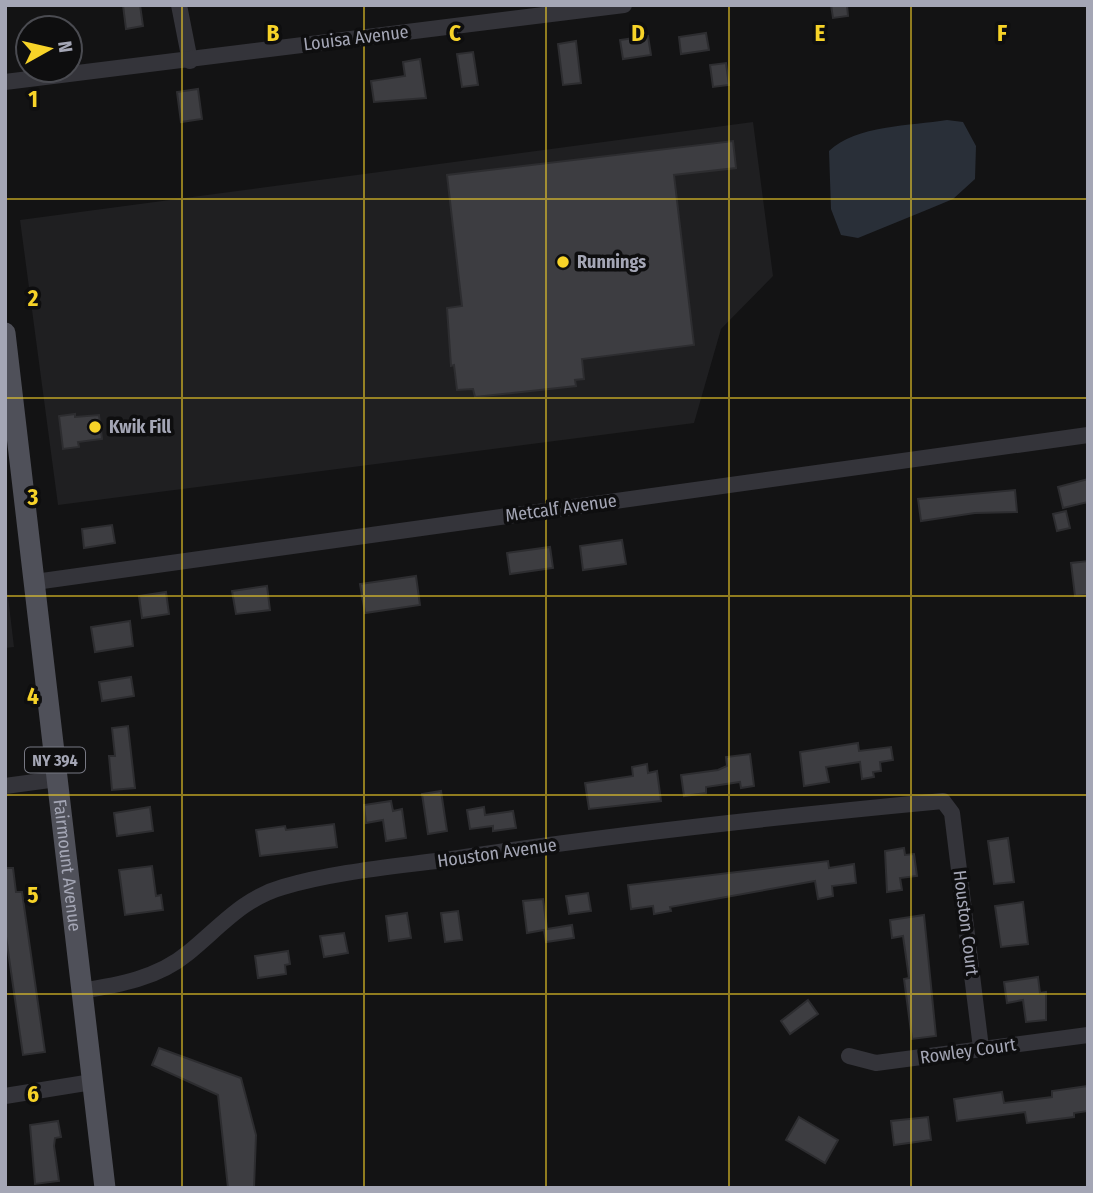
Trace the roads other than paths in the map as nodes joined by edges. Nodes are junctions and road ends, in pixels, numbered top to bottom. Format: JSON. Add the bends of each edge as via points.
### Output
{"nodes":[{"id":1,"x":178,"y":5,"type":"edge"},
{"id":2,"x":624,"y":5,"type":"edge"},
{"id":3,"x":190,"y":61,"type":"junction"},
{"id":4,"x":5,"y":82,"type":"edge"},
{"id":5,"x":5,"y":333,"type":"edge"},
{"id":6,"x":1088,"y":435,"type":"edge"},
{"id":7,"x":35,"y":582,"type":"junction"},
{"id":8,"x":57,"y":779,"type":"junction"},
{"id":9,"x":5,"y":786,"type":"edge"},
{"id":10,"x":943,"y":801,"type":"joint"},
{"id":11,"x":80,"y":991,"type":"junction"},
{"id":12,"x":1088,"y":1035,"type":"edge"},
{"id":13,"x":981,"y":1048,"type":"junction"},
{"id":14,"x":849,"y":1056,"type":"dead end"},
{"id":15,"x":92,"y":1082,"type":"junction"},
{"id":16,"x":5,"y":1096,"type":"edge"},
{"id":17,"x":106,"y":1188,"type":"edge"}],
"edges":[{"from":1,"to":3,"type":"street"},
{"from":2,"to":3,"type":"street","name":"Louisa Avenue"},
{"from":3,"to":4,"type":"street","name":"Louisa Avenue"},
{"from":5,"to":7,"type":"main road","name":"Fairmount Avenue","number":"NY 394"},
{"from":6,"to":7,"type":"street","name":"Metcalf Avenue"},
{"from":7,"to":8,"type":"main road","name":"Fairmount Avenue","number":"NY 394"},
{"from":8,"to":9,"type":"street"},
{"from":8,"to":11,"type":"main road","name":"Fairmount Avenue","number":"NY 394"},
{"from":10,"to":11,"type":"street","name":"Houston Avenue","via":[[777,816],[315,879],[281,887],[234,911],[188,953],[157,973]]},
{"from":10,"to":13,"type":"street","name":"Houston Court","via":[[952,813]]},
{"from":11,"to":15,"type":"main road","name":"Fairmount Avenue","number":"NY 394"},
{"from":12,"to":13,"type":"street","name":"Rowley Court"},
{"from":13,"to":14,"type":"street","name":"Rowley Court","via":[[876,1063]]},
{"from":15,"to":16,"type":"street"},
{"from":15,"to":17,"type":"main road","name":"Fairmount Avenue","number":"NY 394"}]}
